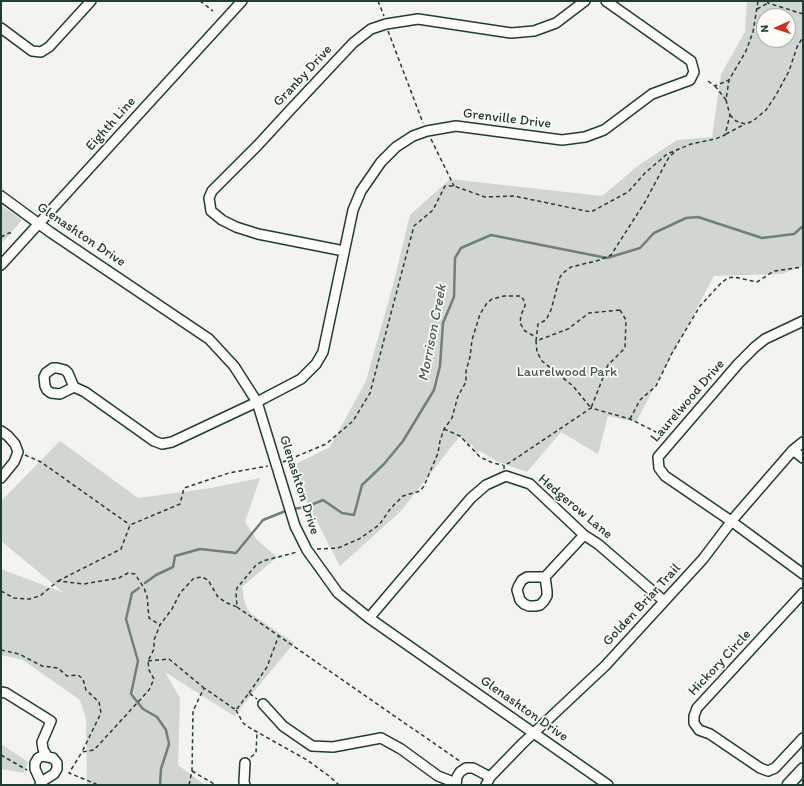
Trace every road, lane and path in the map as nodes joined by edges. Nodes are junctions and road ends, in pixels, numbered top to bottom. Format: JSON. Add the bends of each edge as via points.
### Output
{"nodes":[{"id":1,"x":91,"y":1,"type":"edge"},
{"id":2,"x":200,"y":1,"type":"edge"},
{"id":3,"x":242,"y":1,"type":"edge"},
{"id":4,"x":378,"y":1,"type":"edge"},
{"id":5,"x":585,"y":1,"type":"edge"},
{"id":6,"x":606,"y":1,"type":"edge"},
{"id":7,"x":768,"y":2,"type":"edge"},
{"id":8,"x":759,"y":8,"type":"edge"},
{"id":9,"x":212,"y":11,"type":"dead end"},
{"id":10,"x":803,"y":14,"type":"edge"},
{"id":11,"x":756,"y":15,"type":"edge"},
{"id":12,"x":386,"y":24,"type":"junction"},
{"id":13,"x":1,"y":28,"type":"edge"},
{"id":14,"x":803,"y":37,"type":"edge"},
{"id":15,"x":708,"y":80,"type":"dead end"},
{"id":16,"x":729,"y":80,"type":"junction"},
{"id":17,"x":715,"y":86,"type":"junction"},
{"id":18,"x":726,"y":100,"type":"junction"},
{"id":19,"x":730,"y":115,"type":"junction"},
{"id":20,"x":745,"y":124,"type":"junction"},
{"id":21,"x":427,"y":131,"type":"junction"},
{"id":22,"x":725,"y":135,"type":"junction"},
{"id":23,"x":680,"y":148,"type":"junction"},
{"id":24,"x":454,"y":186,"type":"junction"},
{"id":25,"x":1,"y":196,"type":"edge"},
{"id":26,"x":39,"y":224,"type":"junction"},
{"id":27,"x":12,"y":233,"type":"dead end"},
{"id":28,"x":1,"y":237,"type":"edge"},
{"id":29,"x":344,"y":251,"type":"junction"},
{"id":30,"x":1,"y":265,"type":"edge"},
{"id":31,"x":803,"y":266,"type":"edge"},
{"id":32,"x":803,"y":321,"type":"edge"},
{"id":33,"x":536,"y":337,"type":"junction"},
{"id":34,"x":536,"y":341,"type":"junction"},
{"id":35,"x":74,"y":387,"type":"dead end"},
{"id":36,"x":257,"y":402,"type":"junction"},
{"id":37,"x":591,"y":408,"type":"junction"},
{"id":38,"x":630,"y":419,"type":"junction"},
{"id":39,"x":444,"y":428,"type":"junction"},
{"id":40,"x":1,"y":431,"type":"edge"},
{"id":41,"x":666,"y":437,"type":"dead end"},
{"id":42,"x":803,"y":442,"type":"edge"},
{"id":43,"x":793,"y":450,"type":"junction"},
{"id":44,"x":17,"y":454,"type":"junction"},
{"id":45,"x":803,"y":458,"type":"edge"},
{"id":46,"x":277,"y":465,"type":"junction"},
{"id":47,"x":504,"y":465,"type":"junction"},
{"id":48,"x":504,"y":469,"type":"dead end"},
{"id":49,"x":1,"y":478,"type":"edge"},
{"id":50,"x":731,"y":522,"type":"junction"},
{"id":51,"x":130,"y":525,"type":"junction"},
{"id":52,"x":584,"y":535,"type":"junction"},
{"id":53,"x":315,"y":550,"type":"dead end"},
{"id":54,"x":297,"y":552,"type":"dead end"},
{"id":55,"x":803,"y":574,"type":"edge"},
{"id":56,"x":545,"y":577,"type":"dead end"},
{"id":57,"x":58,"y":581,"type":"junction"},
{"id":58,"x":1,"y":591,"type":"edge"},
{"id":59,"x":803,"y":593,"type":"edge"},
{"id":60,"x":664,"y":602,"type":"junction"},
{"id":61,"x":237,"y":607,"type":"junction"},
{"id":62,"x":369,"y":618,"type":"junction"},
{"id":63,"x":160,"y":625,"type":"junction"},
{"id":64,"x":279,"y":635,"type":"junction"},
{"id":65,"x":1,"y":650,"type":"edge"},
{"id":66,"x":148,"y":660,"type":"junction"},
{"id":67,"x":204,"y":688,"type":"junction"},
{"id":68,"x":1,"y":692,"type":"edge"},
{"id":69,"x":249,"y":693,"type":"junction"},
{"id":70,"x":263,"y":704,"type":"joint"},
{"id":71,"x":236,"y":710,"type":"junction"},
{"id":72,"x":257,"y":732,"type":"junction"},
{"id":73,"x":533,"y":734,"type":"junction"},
{"id":74,"x":803,"y":738,"type":"edge"},
{"id":75,"x":82,"y":752,"type":"junction"},
{"id":76,"x":1,"y":755,"type":"edge"},
{"id":77,"x":47,"y":756,"type":"junction"},
{"id":78,"x":245,"y":763,"type":"joint"},
{"id":79,"x":473,"y":768,"type":"junction"},
{"id":80,"x":803,"y":769,"type":"edge"},
{"id":81,"x":28,"y":770,"type":"dead end"},
{"id":82,"x":192,"y":770,"type":"junction"},
{"id":83,"x":64,"y":772,"type":"dead end"},
{"id":84,"x":69,"y":772,"type":"junction"},
{"id":85,"x":488,"y":781,"type":"edge"},
{"id":86,"x":40,"y":784,"type":"edge"},
{"id":87,"x":456,"y":784,"type":"edge"},
{"id":88,"x":97,"y":785,"type":"edge"},
{"id":89,"x":189,"y":785,"type":"edge"},
{"id":90,"x":216,"y":785,"type":"edge"},
{"id":91,"x":245,"y":785,"type":"edge"},
{"id":92,"x":339,"y":785,"type":"edge"},
{"id":93,"x":608,"y":785,"type":"edge"},
{"id":94,"x":788,"y":785,"type":"edge"}],
"edges":[{"from":1,"to":13,"type":"street","via":[[50,47],[41,52],[32,50]]},
{"from":2,"to":9,"type":"path"},
{"from":3,"to":26,"type":"street","name":"Eighth Line"},
{"from":4,"to":12,"type":"path"},
{"from":5,"to":12,"type":"street","name":"Granby Drive","via":[[556,23],[534,31],[511,33],[418,19]]},
{"from":6,"to":21,"type":"street","name":"Grenville Drive","via":[[691,61],[694,72],[690,80],[652,94],[604,130],[585,137],[562,140],[466,126]]},
{"from":7,"to":8,"type":"path"},
{"from":7,"to":10,"type":"path"},
{"from":11,"to":16,"type":"path","via":[[746,51]]},
{"from":12,"to":21,"type":"path"},
{"from":12,"to":29,"type":"street","name":"Granby Drive","via":[[372,29],[353,43],[212,191],[209,198],[211,211],[236,227],[258,234]]},
{"from":14,"to":20,"type":"path","via":[[789,71],[766,110]]},
{"from":15,"to":17,"type":"path"},
{"from":16,"to":17,"type":"path"},
{"from":16,"to":18,"type":"path"},
{"from":17,"to":18,"type":"path"},
{"from":18,"to":19,"type":"path"},
{"from":19,"to":20,"type":"path","via":[[736,121]]},
{"from":19,"to":22,"type":"path"},
{"from":20,"to":22,"type":"path"},
{"from":21,"to":24,"type":"path"},
{"from":21,"to":29,"type":"street","name":"Grenville Drive","via":[[396,147],[381,162],[365,185],[353,210]]},
{"from":22,"to":23,"type":"path"},
{"from":23,"to":24,"type":"path","via":[[667,154],[628,192],[591,212],[514,196],[485,197]]},
{"from":23,"to":33,"type":"path","via":[[669,157],[645,202],[610,255],[571,267],[563,273],[551,310],[546,320],[538,324]]},
{"from":24,"to":46,"type":"path","via":[[446,186],[433,210],[414,226],[370,393],[353,421],[326,444]]},
{"from":25,"to":26,"type":"street","name":"Glenashton Drive"},
{"from":26,"to":30,"type":"street","name":"Eighth Line"},
{"from":26,"to":36,"type":"street","name":"Glenashton Drive","via":[[209,339],[234,366]]},
{"from":27,"to":28,"type":"path"},
{"from":29,"to":36,"type":"street","name":"Grenville Drive","via":[[322,352],[316,364],[301,380]]},
{"from":31,"to":38,"type":"path","via":[[774,271],[757,282],[734,276],[722,282],[700,306],[656,386],[640,400]]},
{"from":32,"to":50,"type":"street","name":"Laurelwood Drive","via":[[764,339],[755,347],[658,457],[659,468],[665,476]]},
{"from":33,"to":34,"type":"path"},
{"from":33,"to":39,"type":"path","via":[[525,331],[520,323],[525,306],[521,296],[504,296],[487,303],[480,314],[472,340],[466,382],[458,396],[452,418]]},
{"from":34,"to":37,"type":"path","via":[[537,352],[542,361],[573,386]]},
{"from":34,"to":37,"type":"path","via":[[568,329],[589,313],[620,310],[626,320],[625,348],[608,365]]},
{"from":35,"to":36,"type":"street","name":"Grenville Drive","via":[[162,444],[172,442]]},
{"from":36,"to":46,"type":"street","name":"Glenashton Drive"},
{"from":37,"to":38,"type":"path"},
{"from":37,"to":47,"type":"path"},
{"from":38,"to":41,"type":"path"},
{"from":39,"to":47,"type":"path","via":[[460,436],[480,457]]},
{"from":39,"to":53,"type":"path","via":[[438,453],[420,491],[403,496],[379,525],[359,539],[338,548]]},
{"from":40,"to":44,"type":"street","via":[[15,444]]},
{"from":42,"to":43,"type":"street","name":"Golden Briar Trail"},
{"from":43,"to":45,"type":"street"},
{"from":43,"to":50,"type":"street","name":"Golden Briar Trail"},
{"from":44,"to":49,"type":"street"},
{"from":44,"to":51,"type":"path","via":[[41,462]]},
{"from":46,"to":51,"type":"path","via":[[229,473],[184,488],[180,504]]},
{"from":46,"to":62,"type":"street","name":"Glenashton Drive","via":[[295,526],[307,550],[338,593]]},
{"from":47,"to":48,"type":"path"},
{"from":50,"to":55,"type":"street"},
{"from":50,"to":60,"type":"street","name":"Golden Briar Trail","via":[[703,559]]},
{"from":51,"to":57,"type":"path","via":[[121,549]]},
{"from":52,"to":56,"type":"street"},
{"from":52,"to":60,"type":"street","name":"Hedgerow Lane","via":[[598,544]]},
{"from":52,"to":62,"type":"street","name":"Hedgerow Lane","via":[[530,484],[506,476],[486,485],[471,498]]},
{"from":54,"to":61,"type":"path","via":[[256,565],[237,588]]},
{"from":57,"to":58,"type":"path","via":[[40,596],[29,599],[14,598]]},
{"from":57,"to":63,"type":"path","via":[[84,584],[119,578],[128,573],[134,574],[144,588],[150,618]]},
{"from":59,"to":74,"type":"street","name":"Hickory Circle","via":[[697,708],[694,723],[699,730],[710,734],[768,771],[775,768]]},
{"from":60,"to":73,"type":"street","name":"Golden Briar Trail","via":[[605,666]]},
{"from":61,"to":63,"type":"path","via":[[222,601],[208,580],[198,576],[180,592]]},
{"from":61,"to":64,"type":"path"},
{"from":62,"to":73,"type":"street","name":"Glenashton Drive"},
{"from":63,"to":66,"type":"path","via":[[154,640],[154,649]]},
{"from":64,"to":69,"type":"path","via":[[267,667]]},
{"from":64,"to":79,"type":"path","via":[[456,759]]},
{"from":65,"to":75,"type":"path","via":[[19,654],[42,666],[58,668],[67,676],[78,675],[83,679],[86,690],[99,702],[101,713]]},
{"from":66,"to":67,"type":"path","via":[[169,659]]},
{"from":66,"to":75,"type":"path","via":[[149,670],[154,679],[149,690],[94,750]]},
{"from":67,"to":71,"type":"path"},
{"from":67,"to":82,"type":"path","via":[[192,711]]},
{"from":68,"to":77,"type":"street","via":[[52,721],[42,742]]},
{"from":69,"to":70,"type":"path"},
{"from":69,"to":71,"type":"path"},
{"from":70,"to":87,"type":"street","via":[[282,726],[312,746],[333,747],[381,738],[438,776]]},
{"from":71,"to":72,"type":"path","via":[[243,723]]},
{"from":72,"to":78,"type":"path","via":[[256,753]]},
{"from":72,"to":92,"type":"path","via":[[306,760]]},
{"from":73,"to":85,"type":"street","name":"Golden Briar Trail"},
{"from":73,"to":93,"type":"street","name":"Glenashton Drive"},
{"from":75,"to":84,"type":"path"},
{"from":76,"to":81,"type":"path"},
{"from":77,"to":86,"type":"street","via":[[38,758],[35,763]]},
{"from":77,"to":86,"type":"street","via":[[57,763],[57,769]]},
{"from":78,"to":91,"type":"street"},
{"from":79,"to":85,"type":"street","name":"Golden Briar Trail"},
{"from":79,"to":87,"type":"street","via":[[466,768],[460,772]]},
{"from":80,"to":94,"type":"main road"},
{"from":82,"to":89,"type":"path"},
{"from":82,"to":90,"type":"path"},
{"from":83,"to":84,"type":"path"},
{"from":84,"to":88,"type":"path"}]}
